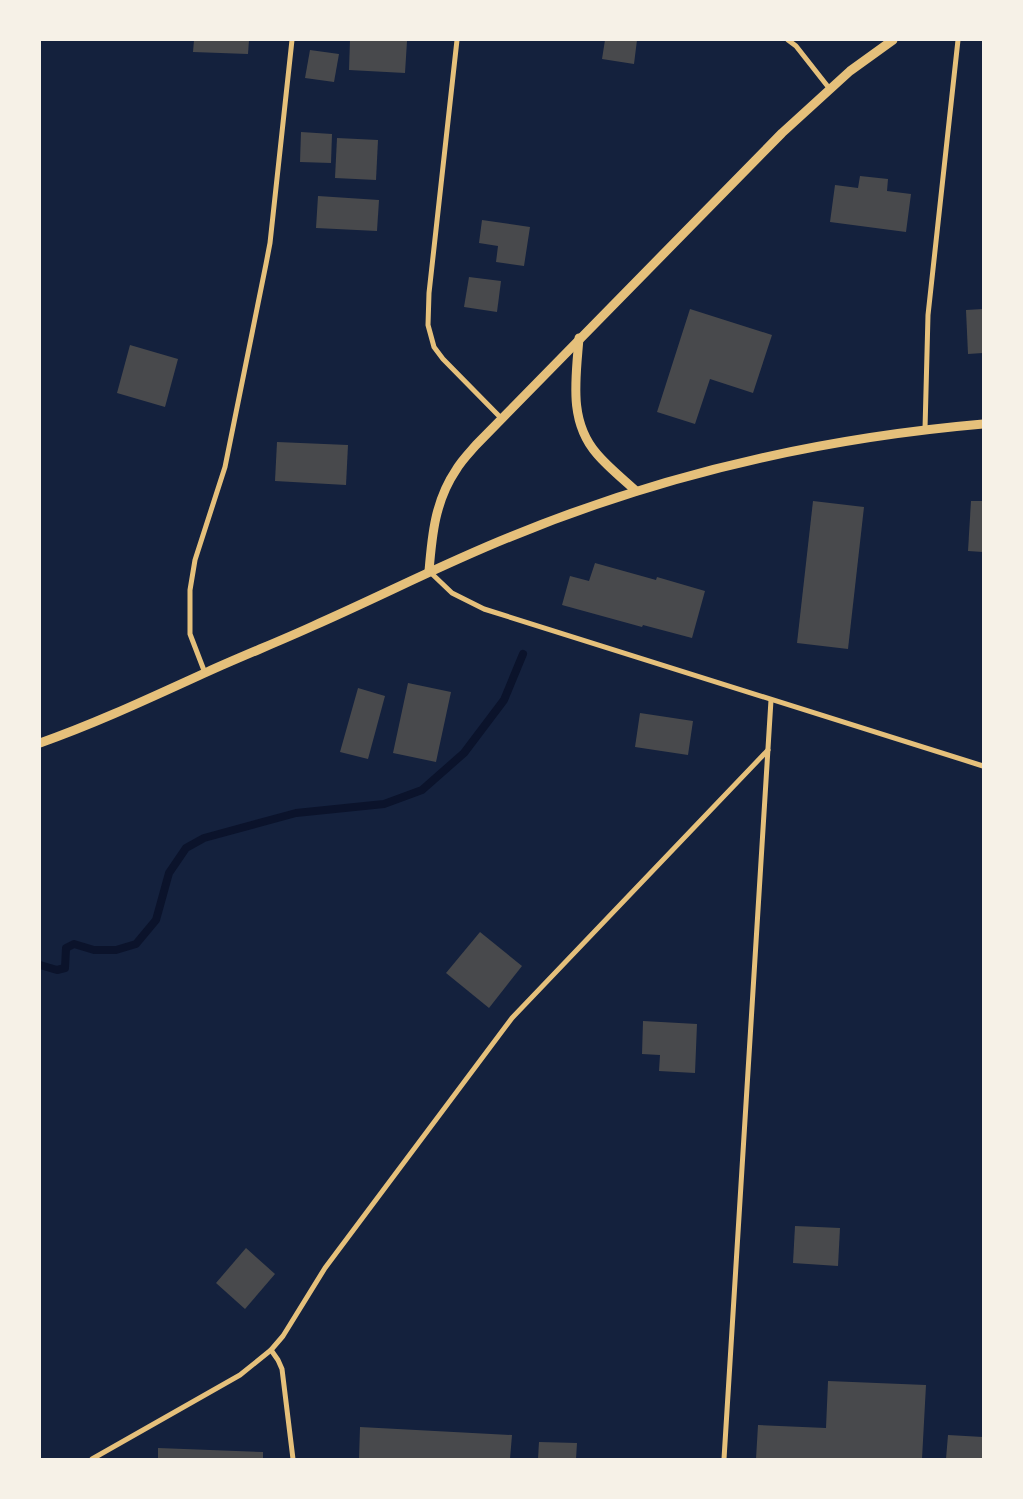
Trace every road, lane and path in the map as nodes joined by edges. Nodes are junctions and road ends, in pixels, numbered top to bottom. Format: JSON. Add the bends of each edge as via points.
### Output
{"nodes":[{"id":1,"x":292,"y":40,"type":"edge"},
{"id":2,"x":457,"y":40,"type":"edge"},
{"id":3,"x":788,"y":40,"type":"edge"},
{"id":4,"x":892,"y":40,"type":"edge"},
{"id":5,"x":958,"y":40,"type":"edge"},
{"id":6,"x":829,"y":88,"type":"junction"},
{"id":7,"x":579,"y":338,"type":"junction"},
{"id":8,"x":501,"y":418,"type":"junction"},
{"id":9,"x":983,"y":424,"type":"edge"},
{"id":10,"x":925,"y":429,"type":"junction"},
{"id":11,"x":636,"y":491,"type":"junction"},
{"id":12,"x":429,"y":571,"type":"junction"},
{"id":13,"x":205,"y":673,"type":"junction"},
{"id":14,"x":771,"y":700,"type":"junction"},
{"id":15,"x":40,"y":743,"type":"edge"},
{"id":16,"x":768,"y":750,"type":"junction"},
{"id":17,"x":983,"y":766,"type":"edge"},
{"id":18,"x":271,"y":1350,"type":"junction"},
{"id":19,"x":92,"y":1459,"type":"edge"},
{"id":20,"x":293,"y":1459,"type":"edge"},
{"id":21,"x":724,"y":1459,"type":"edge"}],
"edges":[{"from":1,"to":13,"type":"street","via":[[268,254],[225,467],[195,560],[190,590],[190,634]]},
{"from":2,"to":8,"type":"street","via":[[428,325],[434,347],[443,359]]},
{"from":3,"to":6,"type":"street"},
{"from":4,"to":6,"type":"street"},
{"from":5,"to":10,"type":"street","via":[[928,315]]},
{"from":6,"to":7,"type":"street"},
{"from":7,"to":8,"type":"street"},
{"from":7,"to":11,"type":"street","via":[[575,389],[578,421],[597,454]]},
{"from":8,"to":12,"type":"street","via":[[456,469],[445,488],[434,522]]},
{"from":9,"to":10,"type":"street"},
{"from":10,"to":11,"type":"street","via":[[806,449]]},
{"from":11,"to":12,"type":"street","via":[[520,533]]},
{"from":12,"to":13,"type":"street"},
{"from":12,"to":14,"type":"street","via":[[452,593],[484,609]]},
{"from":13,"to":15,"type":"street","via":[[106,718]]},
{"from":14,"to":16,"type":"street"},
{"from":14,"to":17,"type":"street"},
{"from":16,"to":18,"type":"street","via":[[512,1018],[325,1268]]},
{"from":16,"to":21,"type":"street"},
{"from":18,"to":19,"type":"street","via":[[240,1375]]},
{"from":18,"to":20,"type":"street","via":[[282,1369]]}]}
